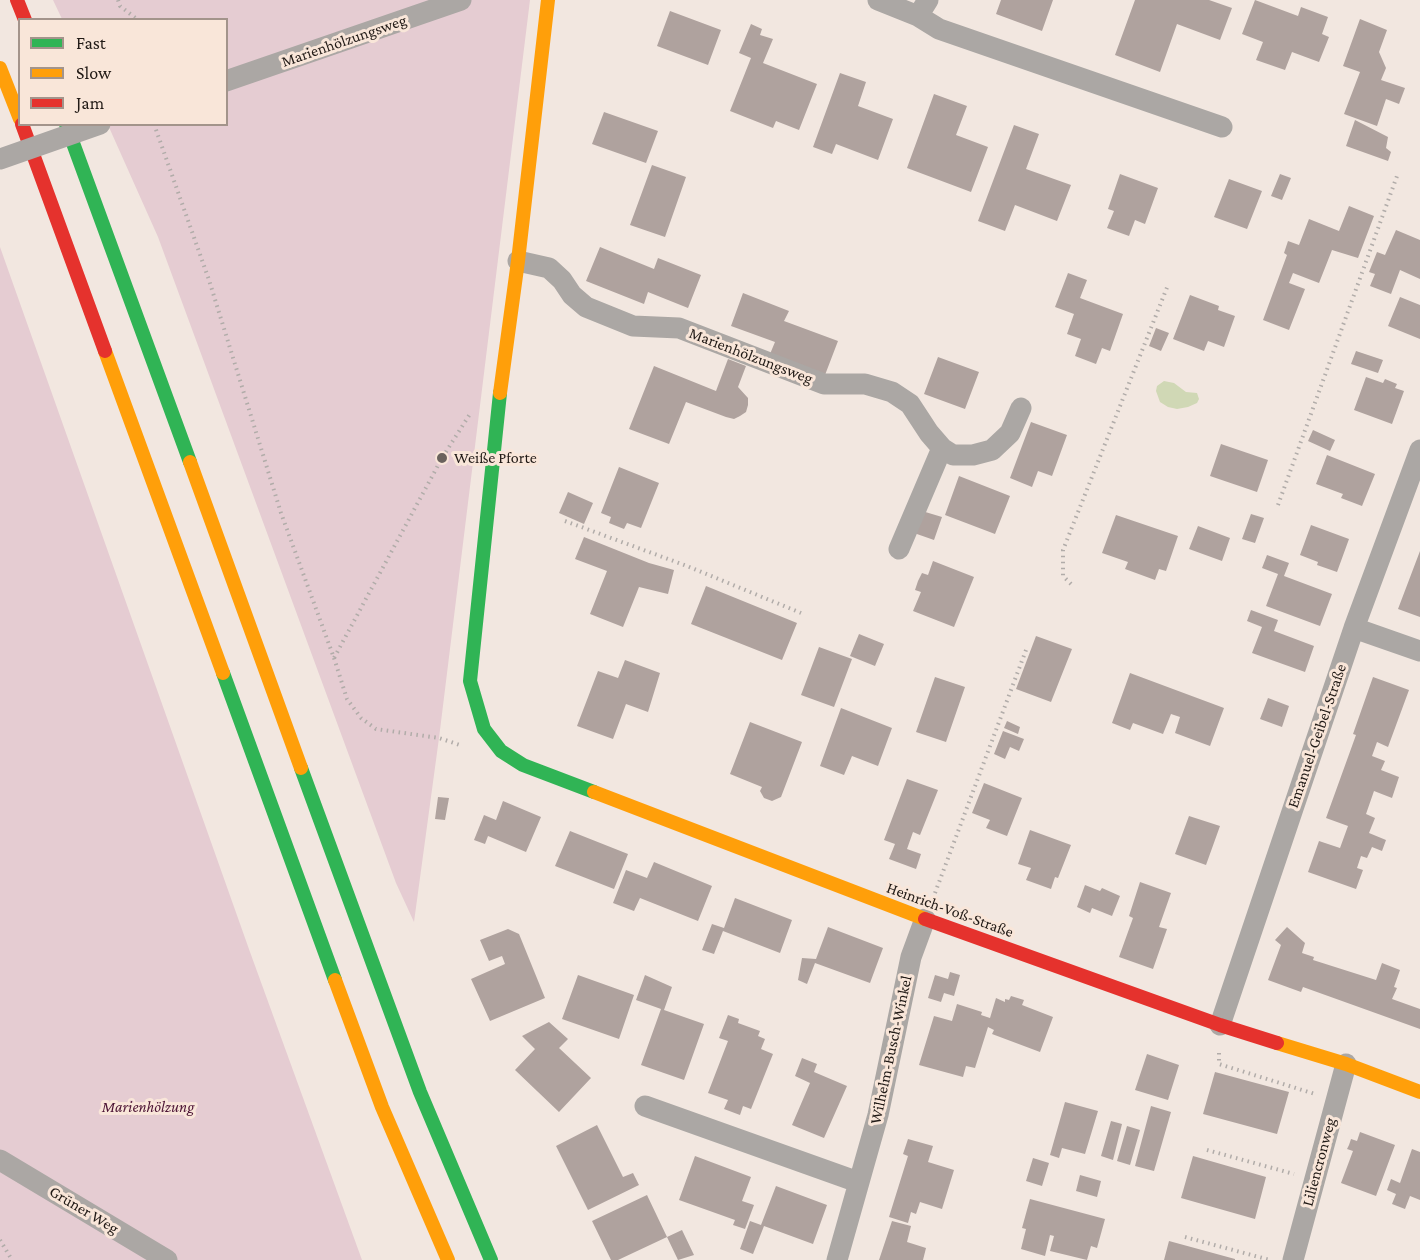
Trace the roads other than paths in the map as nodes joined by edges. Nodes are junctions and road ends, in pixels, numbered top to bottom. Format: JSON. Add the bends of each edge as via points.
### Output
{"nodes":[{"id":1,"x":17,"y":0,"type":"edge"},
{"id":2,"x":461,"y":0,"type":"edge"},
{"id":3,"x":548,"y":0,"type":"edge"},
{"id":4,"x":878,"y":0,"type":"edge"},
{"id":5,"x":923,"y":8,"type":"edge"},
{"id":6,"x":24,"y":18,"type":"edge"},
{"id":7,"x":0,"y":68,"type":"edge"},
{"id":8,"x":228,"y":80,"type":"edge"},
{"id":9,"x":18,"y":114,"type":"edge"},
{"id":10,"x":23,"y":126,"type":"edge"},
{"id":11,"x":67,"y":126,"type":"edge"},
{"id":12,"x":94,"y":126,"type":"edge"},
{"id":13,"x":1222,"y":127,"type":"dead end"},
{"id":14,"x":0,"y":159,"type":"edge"},
{"id":15,"x":518,"y":261,"type":"junction"},
{"id":16,"x":1021,"y":408,"type":"dead end"},
{"id":17,"x":942,"y":448,"type":"junction"},
{"id":18,"x":1420,"y":450,"type":"edge"},
{"id":19,"x":899,"y":549,"type":"dead end"},
{"id":20,"x":1354,"y":627,"type":"junction"},
{"id":21,"x":1420,"y":651,"type":"edge"},
{"id":22,"x":925,"y":919,"type":"junction"},
{"id":23,"x":1220,"y":1025,"type":"junction"},
{"id":24,"x":1346,"y":1064,"type":"junction"},
{"id":25,"x":1420,"y":1092,"type":"edge"},
{"id":26,"x":645,"y":1106,"type":"dead end"},
{"id":27,"x":0,"y":1160,"type":"edge"},
{"id":28,"x":858,"y":1182,"type":"junction"},
{"id":29,"x":167,"y":1260,"type":"edge"},
{"id":30,"x":448,"y":1260,"type":"edge"},
{"id":31,"x":491,"y":1260,"type":"edge"},
{"id":32,"x":837,"y":1260,"type":"edge"},
{"id":33,"x":1293,"y":1260,"type":"edge"}],
"edges":[{"from":1,"to":6,"type":"main road"},
{"from":2,"to":8,"type":"street","name":"Marienhölzungsweg"},
{"from":3,"to":15,"type":"main road"},
{"from":4,"to":5,"type":"street"},
{"from":5,"to":13,"type":"street","via":[[939,30]]},
{"from":7,"to":9,"type":"main road"},
{"from":10,"to":30,"type":"main road","via":[[382,1107]]},
{"from":11,"to":31,"type":"main road","via":[[420,1092]]},
{"from":12,"to":14,"type":"street","bridge":true},
{"from":15,"to":17,"type":"street","name":"Marienhölzungsweg","via":[[549,268],[586,307],[633,326],[679,328],[824,384],[865,384],[892,392],[910,404]]},
{"from":15,"to":22,"type":"main road","name":"Heinrich-Voß-Straße","via":[[470,681],[484,729],[501,751],[524,765]]},
{"from":16,"to":17,"type":"street","via":[[1010,433],[992,450],[972,455],[953,454]]},
{"from":17,"to":19,"type":"street"},
{"from":18,"to":20,"type":"street","name":"Emanuel-Geibel-Straße"},
{"from":20,"to":21,"type":"street"},
{"from":20,"to":23,"type":"street","name":"Emanuel-Geibel-Straße"},
{"from":22,"to":23,"type":"main road","name":"Heinrich-Voß-Straße"},
{"from":22,"to":28,"type":"street","name":"Wilhelm-Busch-Winkel","via":[[911,957],[878,1115]]},
{"from":23,"to":24,"type":"main road","name":"Heinrich-Voß-Straße"},
{"from":24,"to":25,"type":"main road","name":"Heinrich-Voß-Straße"},
{"from":24,"to":33,"type":"street","name":"Liliencronweg"},
{"from":26,"to":28,"type":"street"},
{"from":27,"to":29,"type":"street","name":"Grüner Weg"},
{"from":28,"to":32,"type":"street","name":"Wilhelm-Busch-Winkel"}]}
